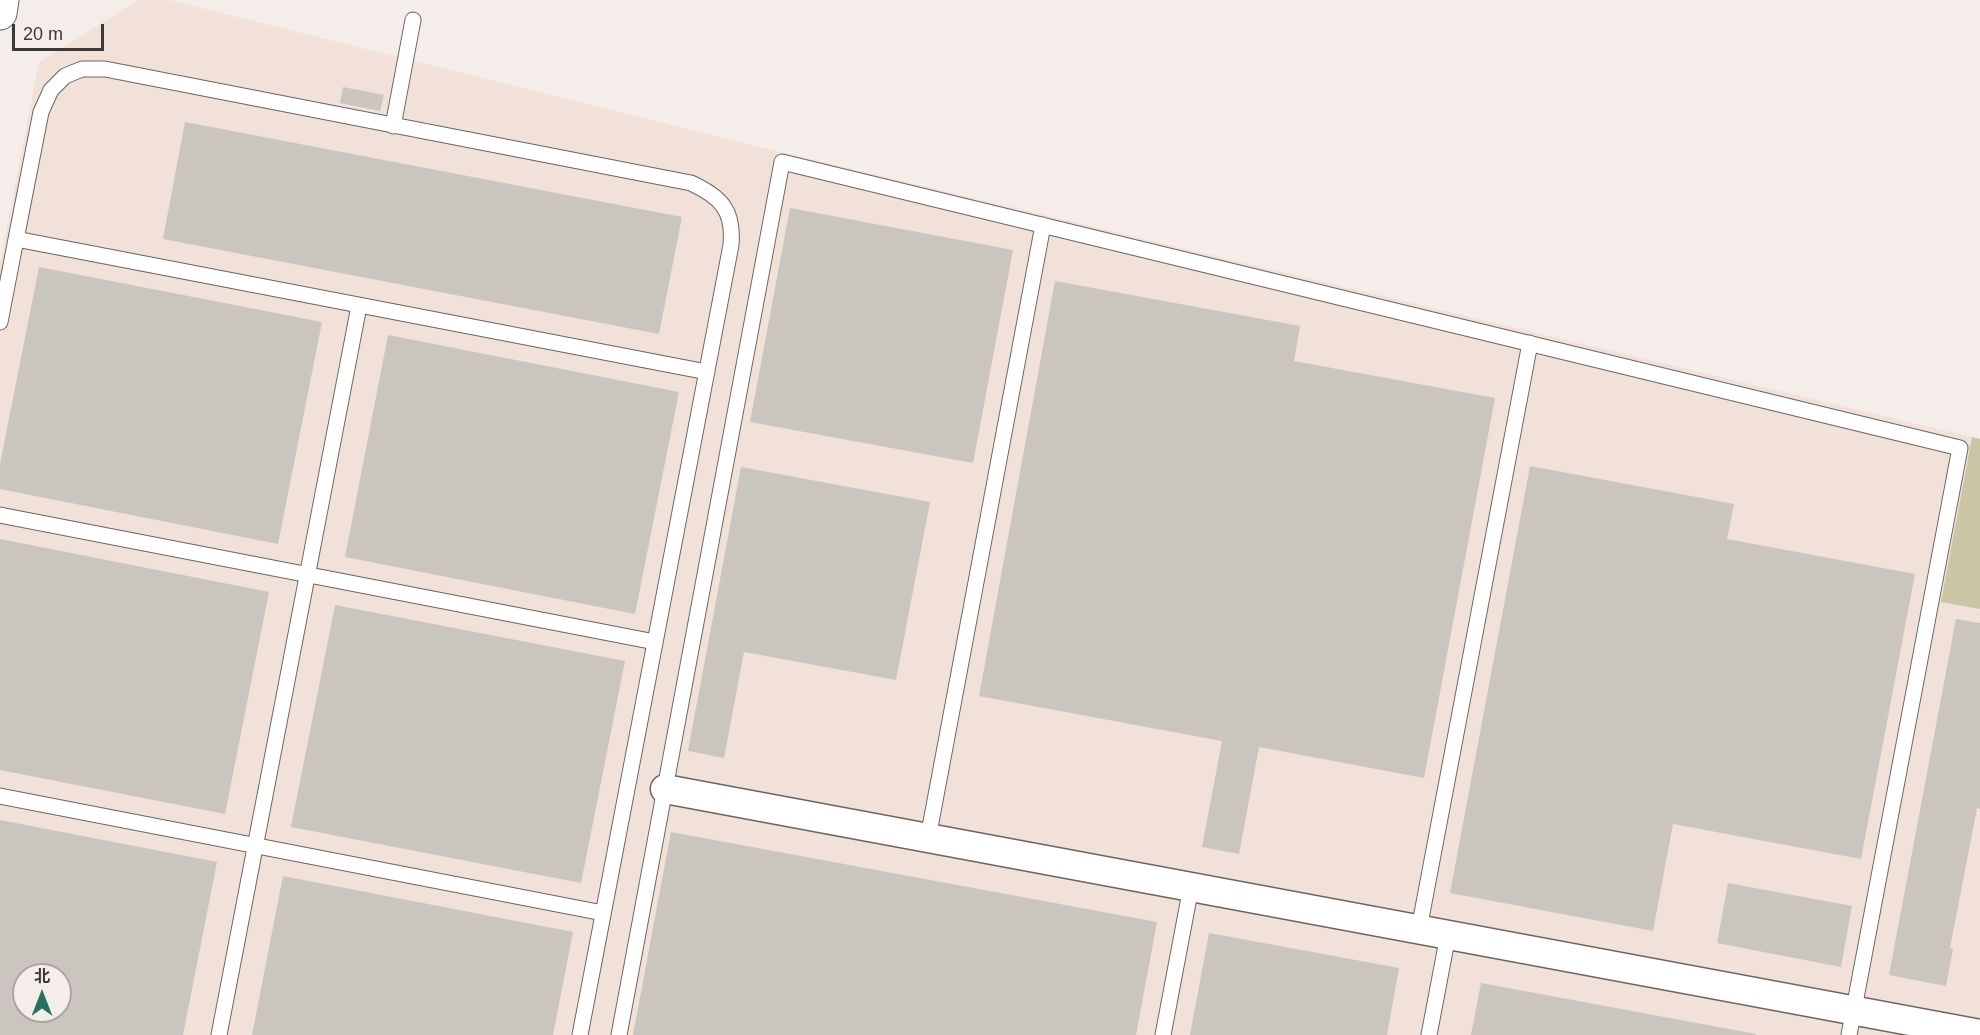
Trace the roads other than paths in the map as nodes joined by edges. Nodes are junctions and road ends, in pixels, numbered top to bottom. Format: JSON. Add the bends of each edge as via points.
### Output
{"nodes":[{"id":1,"x":2,"y":0,"type":"edge"},
{"id":2,"x":0,"y":13,"type":"edge"},
{"id":3,"x":413,"y":20,"type":"dead end"},
{"id":4,"x":393,"y":126,"type":"junction"},
{"id":5,"x":1043,"y":225,"type":"junction"},
{"id":6,"x":16,"y":239,"type":"junction"},
{"id":7,"x":359,"y":306,"type":"junction"},
{"id":8,"x":0,"y":322,"type":"edge"},
{"id":9,"x":1530,"y":343,"type":"junction"},
{"id":10,"x":707,"y":372,"type":"junction"},
{"id":11,"x":0,"y":515,"type":"edge"},
{"id":12,"x":307,"y":575,"type":"junction"},
{"id":13,"x":655,"y":642,"type":"junction"},
{"id":14,"x":665,"y":789,"type":"junction"},
{"id":15,"x":0,"y":796,"type":"edge"},
{"id":16,"x":928,"y":838,"type":"junction"},
{"id":17,"x":255,"y":845,"type":"junction"},
{"id":18,"x":1191,"y":887,"type":"junction"},
{"id":19,"x":603,"y":913,"type":"junction"},
{"id":20,"x":1419,"y":929,"type":"junction"},
{"id":21,"x":1448,"y":935,"type":"junction"},
{"id":22,"x":1852,"y":1023,"type":"edge"},
{"id":23,"x":1980,"y":1034,"type":"edge"},
{"id":24,"x":219,"y":1035,"type":"edge"},
{"id":25,"x":580,"y":1035,"type":"edge"},
{"id":26,"x":619,"y":1035,"type":"edge"},
{"id":27,"x":1163,"y":1035,"type":"edge"},
{"id":28,"x":1429,"y":1035,"type":"edge"}],
"edges":[{"from":1,"to":2,"type":"street"},
{"from":3,"to":4,"type":"lane"},
{"from":4,"to":6,"type":"lane","via":[[105,69],[82,69],[65,76],[51,90],[41,112]]},
{"from":4,"to":10,"type":"lane","via":[[691,183],[710,192],[724,206],[732,234]]},
{"from":5,"to":9,"type":"lane"},
{"from":5,"to":14,"type":"lane","via":[[782,162]]},
{"from":5,"to":16,"type":"lane"},
{"from":6,"to":7,"type":"lane"},
{"from":6,"to":8,"type":"lane"},
{"from":7,"to":10,"type":"lane"},
{"from":7,"to":12,"type":"lane"},
{"from":9,"to":20,"type":"lane"},
{"from":9,"to":22,"type":"lane","via":[[1960,447]]},
{"from":10,"to":13,"type":"lane"},
{"from":11,"to":12,"type":"lane"},
{"from":12,"to":13,"type":"lane"},
{"from":12,"to":17,"type":"lane"},
{"from":13,"to":19,"type":"lane"},
{"from":14,"to":16,"type":"street"},
{"from":14,"to":26,"type":"lane"},
{"from":15,"to":17,"type":"lane"},
{"from":16,"to":18,"type":"street"},
{"from":17,"to":19,"type":"lane"},
{"from":17,"to":24,"type":"lane"},
{"from":18,"to":20,"type":"street"},
{"from":18,"to":27,"type":"lane"},
{"from":19,"to":25,"type":"lane"},
{"from":20,"to":21,"type":"street"},
{"from":21,"to":22,"type":"street"},
{"from":21,"to":28,"type":"lane"},
{"from":22,"to":23,"type":"street"}]}
